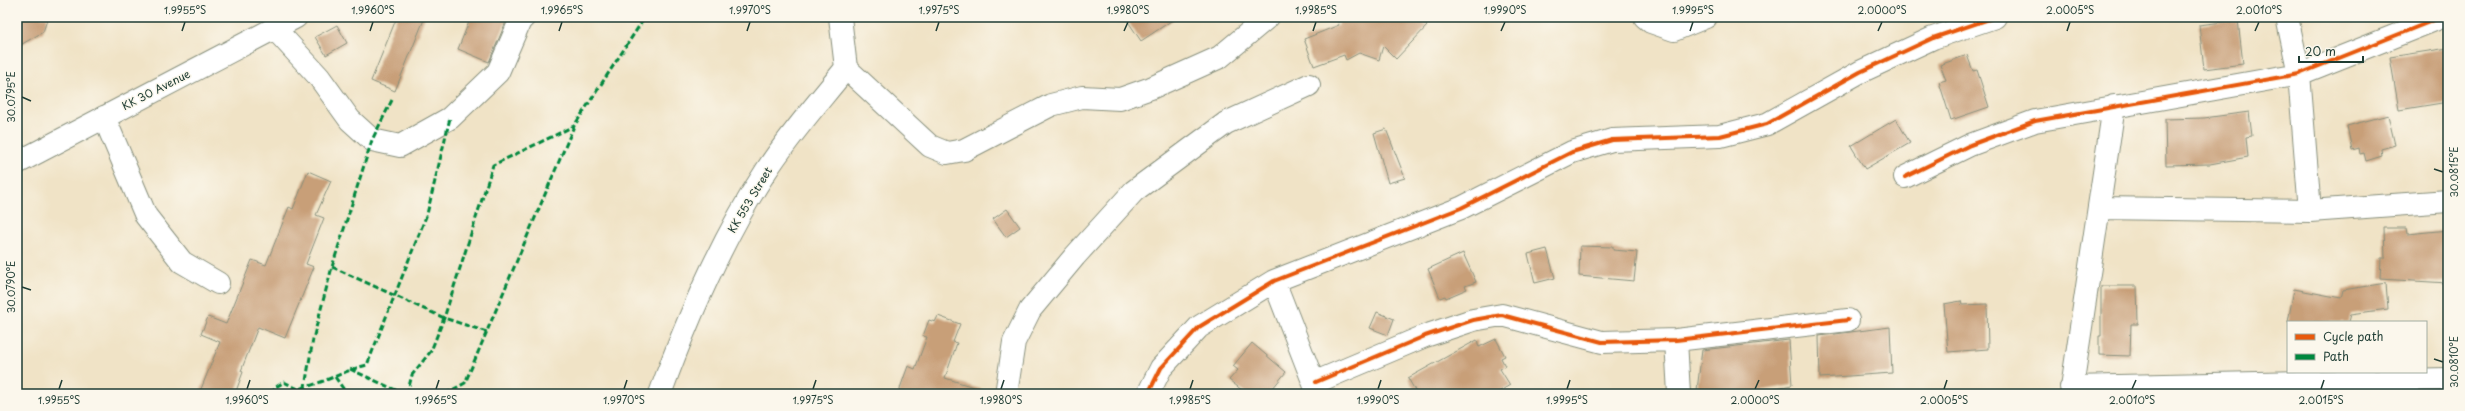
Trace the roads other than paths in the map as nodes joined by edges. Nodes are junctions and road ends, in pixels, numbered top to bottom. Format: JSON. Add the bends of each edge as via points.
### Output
{"nodes":[{"id":1,"x":296,"y":17,"type":"edge"},
{"id":2,"x":524,"y":17,"type":"edge"},
{"id":3,"x":840,"y":17,"type":"edge"},
{"id":4,"x":1268,"y":17,"type":"edge"},
{"id":5,"x":1644,"y":17,"type":"edge"},
{"id":6,"x":1706,"y":17,"type":"edge"},
{"id":7,"x":1995,"y":17,"type":"edge"},
{"id":8,"x":2287,"y":17,"type":"edge"},
{"id":9,"x":2442,"y":17,"type":"edge"},
{"id":10,"x":275,"y":29,"type":"junction"},
{"id":11,"x":846,"y":68,"type":"junction"},
{"id":12,"x":2298,"y":74,"type":"junction"},
{"id":13,"x":1309,"y":85,"type":"dead end"},
{"id":14,"x":2114,"y":106,"type":"junction"},
{"id":15,"x":104,"y":117,"type":"junction"},
{"id":16,"x":17,"y":163,"type":"edge"},
{"id":17,"x":1905,"y":177,"type":"dead end"},
{"id":18,"x":2448,"y":201,"type":"edge"},
{"id":19,"x":2100,"y":208,"type":"junction"},
{"id":20,"x":2310,"y":211,"type":"junction"},
{"id":21,"x":1274,"y":281,"type":"junction"},
{"id":22,"x":218,"y":283,"type":"dead end"},
{"id":23,"x":1848,"y":320,"type":"dead end"},
{"id":24,"x":1676,"y":340,"type":"junction"},
{"id":25,"x":2448,"y":379,"type":"edge"},
{"id":26,"x":1317,"y":388,"type":"edge"},
{"id":27,"x":2071,"y":391,"type":"edge"},
{"id":28,"x":660,"y":394,"type":"edge"},
{"id":29,"x":1006,"y":394,"type":"edge"},
{"id":30,"x":1148,"y":394,"type":"edge"},
{"id":31,"x":1679,"y":394,"type":"edge"}],
"edges":[{"from":1,"to":10,"type":"street","name":"KK 30 Avenue"},
{"from":2,"to":10,"type":"street","via":[[520,20],[498,72],[450,118],[400,146],[372,140],[350,120],[319,77]]},
{"from":3,"to":11,"type":"street"},
{"from":4,"to":11,"type":"street","via":[[1220,57],[1150,88],[1120,99],[1082,97],[1051,105],[964,150],[947,153],[930,146]]},
{"from":5,"to":6,"type":"street","via":[[1674,30]]},
{"from":7,"to":21,"type":"street","via":[[1933,38],[1860,72],[1767,124],[1720,136],[1612,140],[1572,152],[1461,208]]},
{"from":8,"to":12,"type":"street"},
{"from":9,"to":12,"type":"street"},
{"from":10,"to":15,"type":"street","name":"KK 30 Avenue"},
{"from":11,"to":28,"type":"street","name":"KK 553 Street","via":[[766,170],[722,246]]},
{"from":12,"to":14,"type":"street"},
{"from":12,"to":20,"type":"street"},
{"from":13,"to":29,"type":"street","via":[[1226,123],[1134,191],[1030,310],[1014,342]]},
{"from":14,"to":17,"type":"street","via":[[2035,122],[1970,145]]},
{"from":14,"to":19,"type":"street"},
{"from":15,"to":16,"type":"street","name":"KK 30 Avenue"},
{"from":15,"to":22,"type":"street","via":[[146,216],[182,262]]},
{"from":18,"to":20,"type":"street"},
{"from":19,"to":20,"type":"street"},
{"from":19,"to":27,"type":"street"},
{"from":21,"to":26,"type":"street"},
{"from":21,"to":30,"type":"street","via":[[1199,327],[1161,368]]},
{"from":23,"to":24,"type":"street"},
{"from":24,"to":26,"type":"street","via":[[1602,342],[1502,315],[1473,320],[1425,336]]},
{"from":24,"to":31,"type":"street"},
{"from":25,"to":27,"type":"street"}]}
